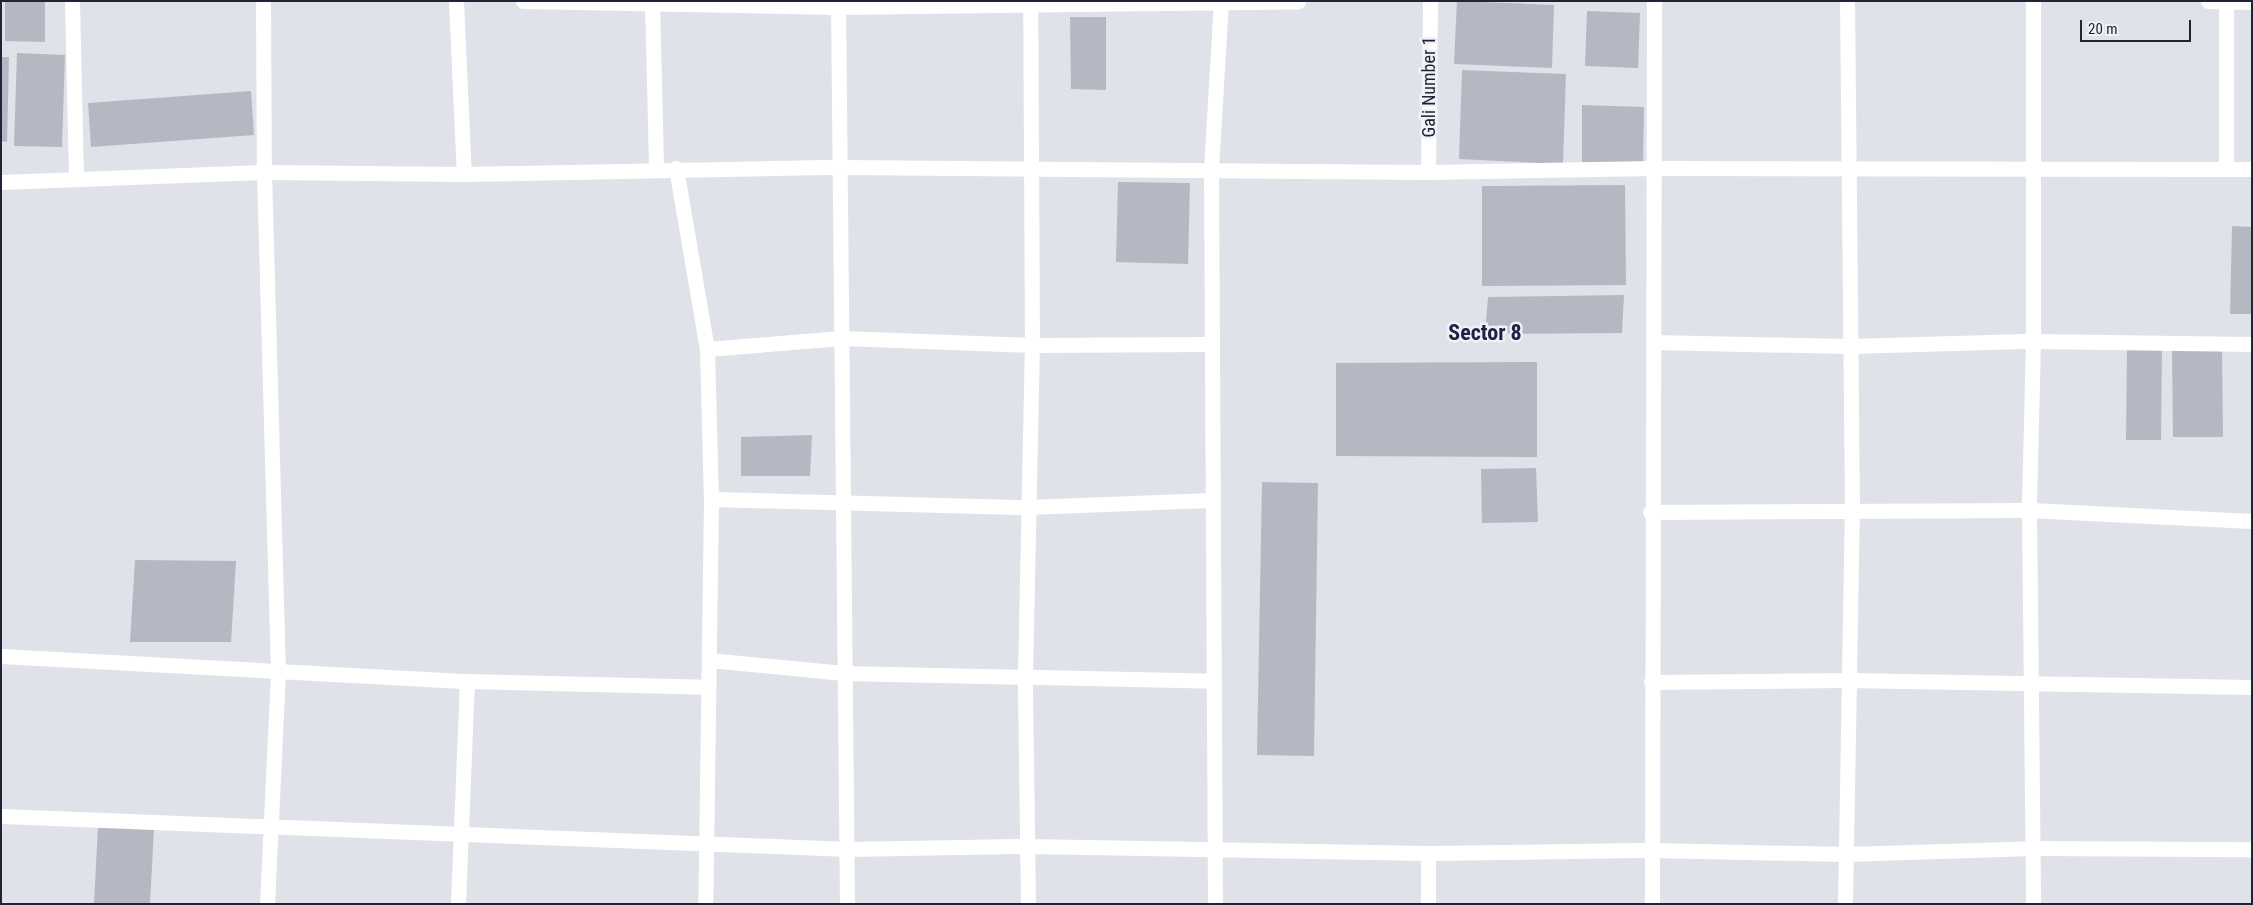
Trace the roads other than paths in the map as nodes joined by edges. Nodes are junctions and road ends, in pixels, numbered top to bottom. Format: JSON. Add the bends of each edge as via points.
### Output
{"nodes":[{"id":1,"x":72,"y":1,"type":"edge"},
{"id":2,"x":263,"y":1,"type":"edge"},
{"id":3,"x":456,"y":1,"type":"edge"},
{"id":4,"x":523,"y":1,"type":"edge"},
{"id":5,"x":1298,"y":1,"type":"edge"},
{"id":6,"x":1430,"y":1,"type":"edge"},
{"id":7,"x":1654,"y":1,"type":"edge"},
{"id":8,"x":1847,"y":1,"type":"edge"},
{"id":9,"x":2032,"y":1,"type":"edge"},
{"id":10,"x":2208,"y":1,"type":"edge"},
{"id":11,"x":2226,"y":1,"type":"edge"},
{"id":12,"x":652,"y":2,"type":"edge"},
{"id":13,"x":1030,"y":2,"type":"edge"},
{"id":14,"x":1221,"y":2,"type":"edge"},
{"id":15,"x":2252,"y":2,"type":"edge"},
{"id":16,"x":838,"y":4,"type":"edge"},
{"id":17,"x":839,"y":166,"type":"junction"},
{"id":18,"x":1028,"y":167,"type":"junction"},
{"id":19,"x":676,"y":168,"type":"junction"},
{"id":20,"x":1654,"y":168,"type":"junction"},
{"id":21,"x":1849,"y":168,"type":"junction"},
{"id":22,"x":656,"y":169,"type":"junction"},
{"id":23,"x":1211,"y":169,"type":"junction"},
{"id":24,"x":2226,"y":169,"type":"junction"},
{"id":25,"x":2252,"y":169,"type":"edge"},
{"id":26,"x":2034,"y":170,"type":"junction"},
{"id":27,"x":264,"y":172,"type":"junction"},
{"id":28,"x":1428,"y":172,"type":"junction"},
{"id":29,"x":464,"y":174,"type":"junction"},
{"id":30,"x":76,"y":176,"type":"junction"},
{"id":31,"x":1,"y":182,"type":"edge"},
{"id":32,"x":842,"y":338,"type":"junction"},
{"id":33,"x":1653,"y":342,"type":"junction"},
{"id":34,"x":2033,"y":342,"type":"junction"},
{"id":35,"x":1212,"y":344,"type":"junction"},
{"id":36,"x":2252,"y":344,"type":"edge"},
{"id":37,"x":1032,"y":345,"type":"junction"},
{"id":38,"x":1849,"y":346,"type":"junction"},
{"id":39,"x":707,"y":349,"type":"junction"},
{"id":40,"x":711,"y":499,"type":"junction"},
{"id":41,"x":1211,"y":500,"type":"junction"},
{"id":42,"x":845,"y":503,"type":"junction"},
{"id":43,"x":1028,"y":507,"type":"junction"},
{"id":44,"x":1852,"y":509,"type":"junction"},
{"id":45,"x":2029,"y":510,"type":"junction"},
{"id":46,"x":1650,"y":512,"type":"junction"},
{"id":47,"x":2252,"y":521,"type":"edge"},
{"id":48,"x":1,"y":656,"type":"edge"},
{"id":49,"x":708,"y":660,"type":"junction"},
{"id":50,"x":278,"y":672,"type":"junction"},
{"id":51,"x":843,"y":673,"type":"junction"},
{"id":52,"x":1025,"y":676,"type":"junction"},
{"id":53,"x":1847,"y":680,"type":"junction"},
{"id":54,"x":467,"y":681,"type":"junction"},
{"id":55,"x":1214,"y":681,"type":"junction"},
{"id":56,"x":1651,"y":682,"type":"junction"},
{"id":57,"x":2032,"y":686,"type":"junction"},
{"id":58,"x":706,"y":687,"type":"junction"},
{"id":59,"x":2252,"y":687,"type":"edge"},
{"id":60,"x":1,"y":816,"type":"edge"},
{"id":61,"x":271,"y":828,"type":"junction"},
{"id":62,"x":461,"y":834,"type":"junction"},
{"id":63,"x":706,"y":844,"type":"junction"},
{"id":64,"x":1027,"y":846,"type":"junction"},
{"id":65,"x":2033,"y":848,"type":"junction"},
{"id":66,"x":847,"y":849,"type":"junction"},
{"id":67,"x":2252,"y":849,"type":"edge"},
{"id":68,"x":1653,"y":850,"type":"junction"},
{"id":69,"x":1214,"y":851,"type":"junction"},
{"id":70,"x":1428,"y":853,"type":"junction"},
{"id":71,"x":1846,"y":854,"type":"junction"},
{"id":72,"x":267,"y":904,"type":"edge"},
{"id":73,"x":458,"y":904,"type":"edge"},
{"id":74,"x":705,"y":904,"type":"edge"},
{"id":75,"x":847,"y":904,"type":"edge"},
{"id":76,"x":1028,"y":904,"type":"edge"},
{"id":77,"x":1215,"y":904,"type":"edge"},
{"id":78,"x":1428,"y":904,"type":"edge"},
{"id":79,"x":1652,"y":904,"type":"edge"},
{"id":80,"x":1846,"y":904,"type":"edge"},
{"id":81,"x":2033,"y":904,"type":"edge"}],
"edges":[{"from":1,"to":30,"type":"street"},
{"from":2,"to":27,"type":"street"},
{"from":3,"to":29,"type":"street"},
{"from":4,"to":12,"type":"street"},
{"from":5,"to":14,"type":"street"},
{"from":6,"to":28,"type":"street","name":"Gali Number 1"},
{"from":7,"to":20,"type":"street"},
{"from":8,"to":21,"type":"street"},
{"from":9,"to":26,"type":"street"},
{"from":10,"to":11,"type":"street"},
{"from":11,"to":15,"type":"street"},
{"from":11,"to":24,"type":"street"},
{"from":12,"to":16,"type":"street"},
{"from":12,"to":22,"type":"street"},
{"from":13,"to":14,"type":"street"},
{"from":13,"to":16,"type":"street"},
{"from":13,"to":18,"type":"street"},
{"from":14,"to":23,"type":"street"},
{"from":16,"to":17,"type":"street"},
{"from":17,"to":18,"type":"street"},
{"from":17,"to":19,"type":"street"},
{"from":17,"to":32,"type":"street"},
{"from":18,"to":23,"type":"street"},
{"from":18,"to":37,"type":"street"},
{"from":19,"to":22,"type":"street"},
{"from":19,"to":39,"type":"street"},
{"from":20,"to":21,"type":"street"},
{"from":20,"to":28,"type":"street"},
{"from":20,"to":33,"type":"street"},
{"from":21,"to":26,"type":"street"},
{"from":21,"to":38,"type":"street"},
{"from":22,"to":29,"type":"street"},
{"from":23,"to":28,"type":"street"},
{"from":23,"to":35,"type":"street"},
{"from":24,"to":25,"type":"street"},
{"from":24,"to":26,"type":"street"},
{"from":26,"to":34,"type":"street"},
{"from":27,"to":29,"type":"street"},
{"from":27,"to":30,"type":"street"},
{"from":27,"to":50,"type":"street"},
{"from":30,"to":31,"type":"street"},
{"from":32,"to":37,"type":"street"},
{"from":32,"to":39,"type":"street"},
{"from":32,"to":42,"type":"street"},
{"from":33,"to":38,"type":"street"},
{"from":33,"to":46,"type":"street"},
{"from":34,"to":36,"type":"street"},
{"from":34,"to":38,"type":"street"},
{"from":34,"to":45,"type":"street"},
{"from":35,"to":37,"type":"street"},
{"from":35,"to":41,"type":"street"},
{"from":37,"to":43,"type":"street"},
{"from":38,"to":44,"type":"street"},
{"from":39,"to":40,"type":"street"},
{"from":40,"to":42,"type":"street"},
{"from":40,"to":49,"type":"street"},
{"from":41,"to":43,"type":"street"},
{"from":41,"to":55,"type":"street"},
{"from":42,"to":43,"type":"street"},
{"from":42,"to":51,"type":"street"},
{"from":43,"to":52,"type":"street"},
{"from":44,"to":45,"type":"street"},
{"from":44,"to":46,"type":"street"},
{"from":44,"to":53,"type":"street"},
{"from":45,"to":47,"type":"street"},
{"from":45,"to":57,"type":"street"},
{"from":46,"to":56,"type":"street"},
{"from":48,"to":50,"type":"street"},
{"from":49,"to":51,"type":"street"},
{"from":49,"to":58,"type":"street"},
{"from":50,"to":54,"type":"street"},
{"from":50,"to":61,"type":"street"},
{"from":51,"to":52,"type":"street"},
{"from":51,"to":66,"type":"street"},
{"from":52,"to":55,"type":"street"},
{"from":52,"to":64,"type":"street"},
{"from":53,"to":56,"type":"street"},
{"from":53,"to":57,"type":"street"},
{"from":53,"to":71,"type":"street"},
{"from":54,"to":58,"type":"street"},
{"from":54,"to":62,"type":"street"},
{"from":55,"to":69,"type":"street"},
{"from":56,"to":68,"type":"street"},
{"from":57,"to":59,"type":"street"},
{"from":57,"to":65,"type":"street"},
{"from":58,"to":63,"type":"street"},
{"from":60,"to":61,"type":"street"},
{"from":61,"to":62,"type":"street"},
{"from":61,"to":72,"type":"street"},
{"from":62,"to":63,"type":"street"},
{"from":62,"to":73,"type":"street"},
{"from":63,"to":66,"type":"street"},
{"from":63,"to":74,"type":"street"},
{"from":64,"to":66,"type":"street"},
{"from":64,"to":69,"type":"street"},
{"from":64,"to":76,"type":"street"},
{"from":65,"to":67,"type":"street"},
{"from":65,"to":71,"type":"street"},
{"from":65,"to":81,"type":"street"},
{"from":66,"to":75,"type":"street"},
{"from":68,"to":70,"type":"street"},
{"from":68,"to":71,"type":"street"},
{"from":68,"to":79,"type":"street"},
{"from":69,"to":70,"type":"street"},
{"from":69,"to":77,"type":"street"},
{"from":70,"to":78,"type":"street"},
{"from":71,"to":80,"type":"street"}]}
